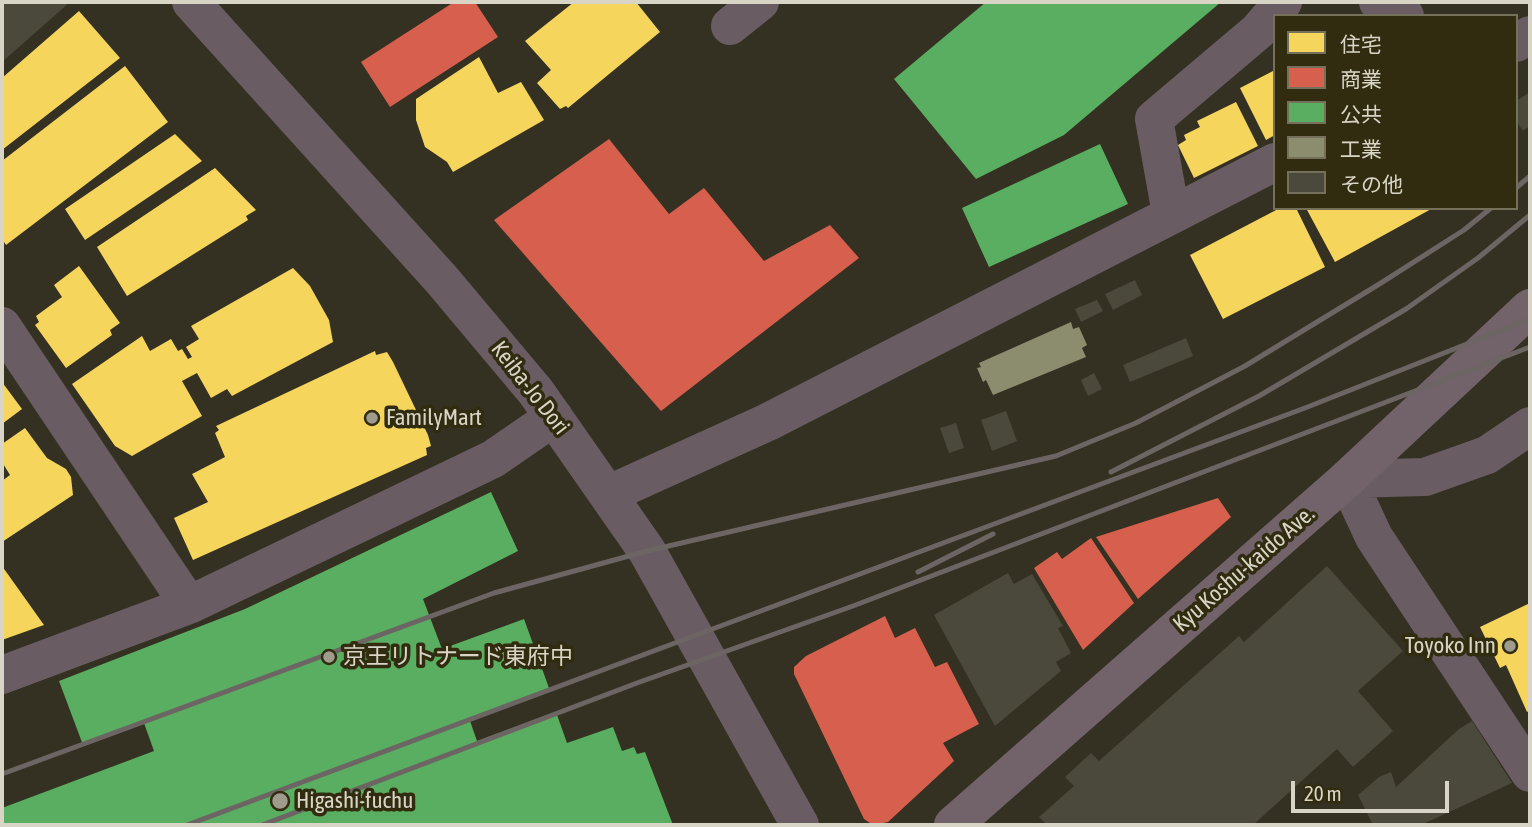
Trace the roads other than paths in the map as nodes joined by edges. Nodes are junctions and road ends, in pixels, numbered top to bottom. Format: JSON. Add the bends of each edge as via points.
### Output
{"nodes":[{"id":1,"x":191,"y":2,"type":"edge"},
{"id":2,"x":760,"y":2,"type":"edge"},
{"id":3,"x":1283,"y":2,"type":"edge"},
{"id":4,"x":1378,"y":2,"type":"edge"},
{"id":5,"x":1401,"y":14,"type":"edge"},
{"id":6,"x":730,"y":26,"type":"dead end"},
{"id":7,"x":1273,"y":163,"type":"edge"},
{"id":8,"x":1171,"y":214,"type":"junction"},
{"id":9,"x":1530,"y":308,"type":"edge"},
{"id":10,"x":2,"y":326,"type":"edge"},
{"id":11,"x":554,"y":417,"type":"junction"},
{"id":12,"x":1530,"y":426,"type":"edge"},
{"id":13,"x":1347,"y":479,"type":"junction"},
{"id":14,"x":609,"y":494,"type":"junction"},
{"id":15,"x":189,"y":605,"type":"junction"},
{"id":16,"x":2,"y":675,"type":"edge"},
{"id":17,"x":1530,"y":773,"type":"edge"},
{"id":18,"x":800,"y":825,"type":"edge"},
{"id":19,"x":953,"y":825,"type":"edge"}],
"edges":[{"from":1,"to":11,"type":"street","name":"Keiba-Jo Dori","via":[[442,280]]},
{"from":2,"to":6,"type":"street"},
{"from":3,"to":8,"type":"street","via":[[1258,31],[1154,119]]},
{"from":4,"to":5,"type":"street"},
{"from":7,"to":8,"type":"street"},
{"from":8,"to":14,"type":"street","via":[[768,422]]},
{"from":9,"to":13,"type":"main road","name":"Kyu Koshu-kaido Ave."},
{"from":10,"to":15,"type":"street"},
{"from":11,"to":14,"type":"street","name":"Keiba-Jo Dori"},
{"from":11,"to":15,"type":"street","via":[[492,458]]},
{"from":12,"to":13,"type":"street","via":[[1487,455],[1425,477]]},
{"from":13,"to":17,"type":"street","via":[[1374,537]]},
{"from":13,"to":19,"type":"main road","name":"Kyu Koshu-kaido Ave."},
{"from":14,"to":18,"type":"street","name":"Keiba-Jo Dori","via":[[648,551]]},
{"from":15,"to":16,"type":"street"}]}
